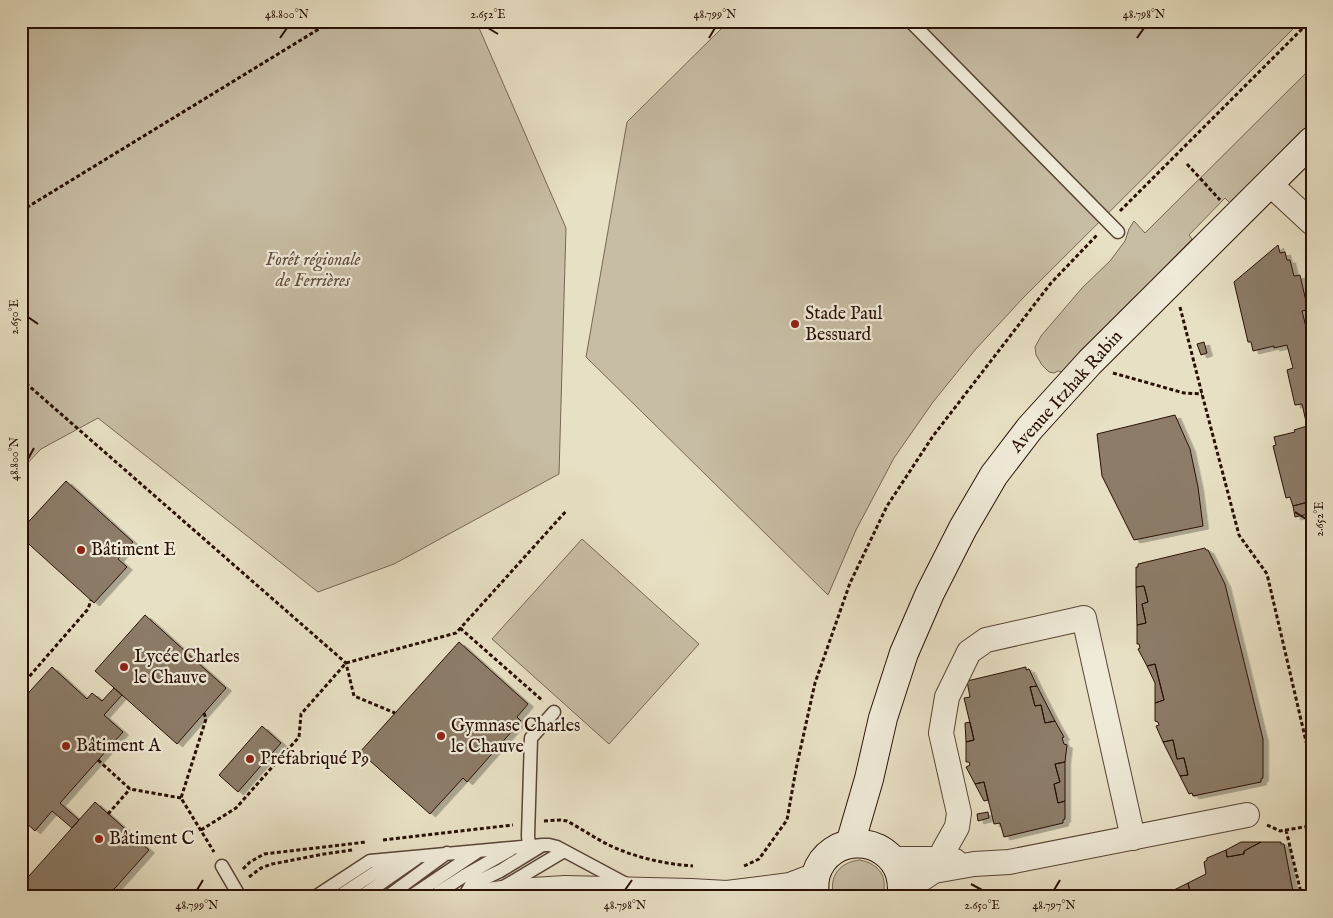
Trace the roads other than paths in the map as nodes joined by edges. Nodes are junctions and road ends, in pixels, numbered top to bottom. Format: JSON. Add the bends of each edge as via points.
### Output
{"nodes":[{"id":1,"x":910,"y":21,"type":"edge"},
{"id":2,"x":1312,"y":141,"type":"edge"},
{"id":3,"x":1269,"y":183,"type":"junction"},
{"id":4,"x":1309,"y":216,"type":"edge"},
{"id":5,"x":1113,"y":228,"type":"road end"},
{"id":6,"x":554,"y":712,"type":"road end"},
{"id":7,"x":869,"y":780,"type":"junction"},
{"id":8,"x":1247,"y":815,"type":"road end"},
{"id":9,"x":1133,"y":838,"type":"junction"},
{"id":10,"x":850,"y":844,"type":"junction"},
{"id":11,"x":543,"y":845,"type":"junction"},
{"id":12,"x":529,"y":846,"type":"junction"},
{"id":13,"x":514,"y":847,"type":"junction"},
{"id":14,"x":564,"y":850,"type":"junction"},
{"id":15,"x":479,"y":851,"type":"junction"},
{"id":16,"x":447,"y":854,"type":"junction"},
{"id":17,"x":887,"y":854,"type":"junction"},
{"id":18,"x":419,"y":856,"type":"junction"},
{"id":19,"x":396,"y":858,"type":"junction"},
{"id":20,"x":942,"y":859,"type":"junction"},
{"id":21,"x":974,"y":864,"type":"junction"},
{"id":22,"x":222,"y":866,"type":"road end"},
{"id":23,"x":815,"y":886,"type":"edge"},
{"id":24,"x":637,"y":890,"type":"junction"},
{"id":25,"x":517,"y":894,"type":"edge"},
{"id":26,"x":901,"y":894,"type":"edge"},
{"id":27,"x":736,"y":895,"type":"edge"},
{"id":28,"x":483,"y":896,"type":"edge"},
{"id":29,"x":240,"y":897,"type":"edge"},
{"id":30,"x":315,"y":897,"type":"edge"},
{"id":31,"x":338,"y":897,"type":"edge"},
{"id":32,"x":361,"y":897,"type":"edge"},
{"id":33,"x":387,"y":897,"type":"edge"},
{"id":34,"x":410,"y":897,"type":"edge"},
{"id":35,"x":435,"y":897,"type":"edge"},
{"id":36,"x":464,"y":897,"type":"edge"}],
"edges":[{"from":1,"to":5,"type":"lane"},
{"from":2,"to":3,"type":"main road","name":"Avenue Itzhak Rabin"},
{"from":3,"to":4,"type":"street"},
{"from":3,"to":7,"type":"main road","name":"Avenue Itzhak Rabin","via":[[1090,362],[1030,428],[994,475],[963,528],[904,652],[883,718]]},
{"from":6,"to":12,"type":"lane","via":[[531,738]]},
{"from":7,"to":10,"type":"main road","name":"Avenue Itzhak Rabin"},
{"from":7,"to":17,"type":"main road","name":"Avenue Itzhak Rabin"},
{"from":8,"to":9,"type":"street"},
{"from":9,"to":20,"type":"street","via":[[1084,618],[986,640],[969,652],[948,697],[941,733],[959,813],[957,827]]},
{"from":9,"to":21,"type":"street","via":[[1009,862]]},
{"from":10,"to":17,"type":"main road","via":[[866,844]]},
{"from":10,"to":23,"type":"main road","via":[[829,854],[821,863]]},
{"from":11,"to":12,"type":"lane"},
{"from":11,"to":14,"type":"lane"},
{"from":11,"to":36,"type":"lane","via":[[472,886]]},
{"from":12,"to":13,"type":"lane"},
{"from":13,"to":15,"type":"lane"},
{"from":13,"to":35,"type":"lane"},
{"from":14,"to":24,"type":"lane"},
{"from":14,"to":28,"type":"lane"},
{"from":15,"to":16,"type":"lane"},
{"from":15,"to":34,"type":"lane"},
{"from":16,"to":18,"type":"lane"},
{"from":16,"to":33,"type":"lane"},
{"from":17,"to":20,"type":"street"},
{"from":17,"to":26,"type":"main road","name":"Avenue Itzhak Rabin","via":[[902,880]]},
{"from":18,"to":19,"type":"lane"},
{"from":18,"to":32,"type":"lane"},
{"from":19,"to":30,"type":"lane","via":[[370,861]]},
{"from":19,"to":31,"type":"lane"},
{"from":20,"to":21,"type":"street"},
{"from":21,"to":26,"type":"street","via":[[934,871]]},
{"from":22,"to":29,"type":"lane"},
{"from":23,"to":27,"type":"street","via":[[790,885]]},
{"from":24,"to":25,"type":"street","via":[[565,888]]},
{"from":24,"to":27,"type":"street"},
{"from":25,"to":28,"type":"street"}]}
